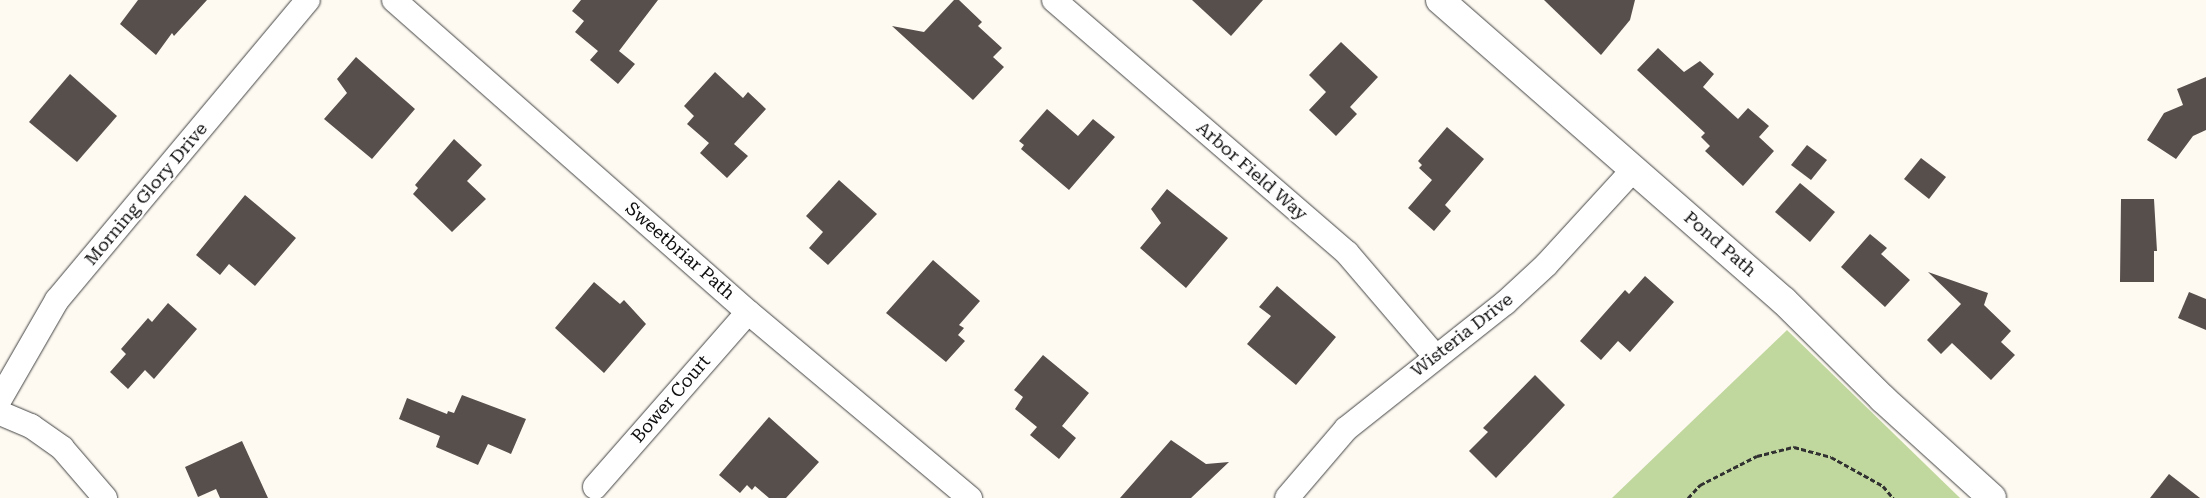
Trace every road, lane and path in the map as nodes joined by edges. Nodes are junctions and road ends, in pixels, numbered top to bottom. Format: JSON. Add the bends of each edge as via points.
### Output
{"nodes":[{"id":1,"x":308,"y":0,"type":"edge"},
{"id":2,"x":394,"y":0,"type":"edge"},
{"id":3,"x":1054,"y":0,"type":"edge"},
{"id":4,"x":1440,"y":0,"type":"edge"},
{"id":5,"x":1634,"y":169,"type":"junction"},
{"id":6,"x":748,"y":312,"type":"junction"},
{"id":7,"x":1435,"y":356,"type":"junction"},
{"id":8,"x":0,"y":399,"type":"edge"},
{"id":9,"x":0,"y":413,"type":"edge"},
{"id":10,"x":594,"y":487,"type":"dead end"},
{"id":11,"x":105,"y":498,"type":"edge"},
{"id":12,"x":970,"y":498,"type":"edge"},
{"id":13,"x":1287,"y":498,"type":"edge"},
{"id":14,"x":1688,"y":498,"type":"edge"},
{"id":15,"x":1893,"y":498,"type":"edge"},
{"id":16,"x":1992,"y":498,"type":"edge"}],
"edges":[{"from":1,"to":8,"type":"street","name":"Morning Glory Drive","via":[[57,300]]},
{"from":2,"to":6,"type":"street","name":"Sweetbriar Path"},
{"from":3,"to":7,"type":"street","name":"Arbor Field Way","via":[[1348,253]]},
{"from":4,"to":5,"type":"street","name":"Pond Path"},
{"from":5,"to":7,"type":"street","name":"Wisteria Drive","via":[[1546,265],[1505,303]]},
{"from":5,"to":16,"type":"street","name":"Pond Path","via":[[1784,300],[1883,399]]},
{"from":6,"to":10,"type":"street","name":"Bower Court"},
{"from":6,"to":12,"type":"street","name":"Sweetbriar Path"},
{"from":7,"to":13,"type":"street","name":"Wisteria Drive","via":[[1346,429]]},
{"from":9,"to":11,"type":"street","via":[[31,426],[62,448]]},
{"from":14,"to":15,"type":"path","via":[[1700,485],[1757,456],[1794,447],[1831,457],[1883,486]]}]}
